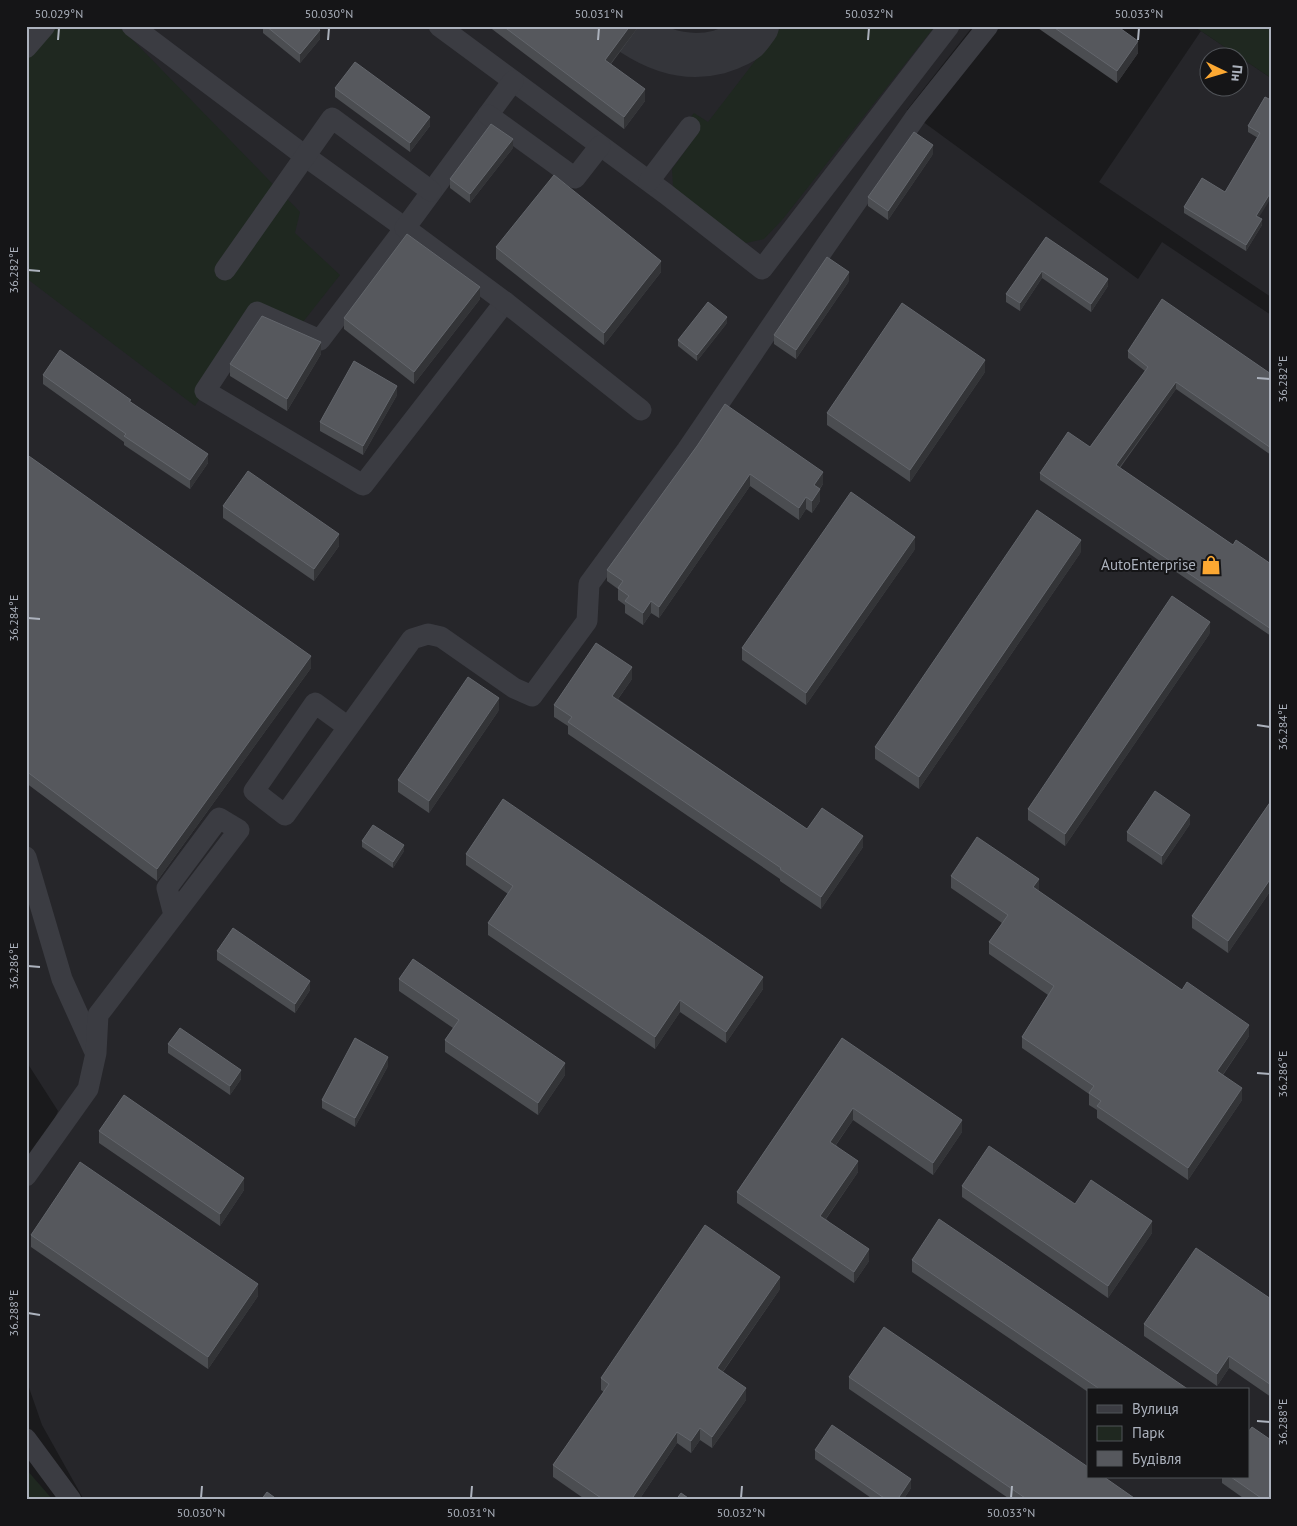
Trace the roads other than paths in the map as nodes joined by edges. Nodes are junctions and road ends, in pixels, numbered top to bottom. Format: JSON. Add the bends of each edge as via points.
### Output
{"nodes":[{"id":1,"x":45,"y":26,"type":"edge"},
{"id":2,"x":132,"y":26,"type":"edge"},
{"id":3,"x":439,"y":26,"type":"edge"},
{"id":4,"x":949,"y":26,"type":"edge"},
{"id":5,"x":988,"y":26,"type":"edge"},
{"id":6,"x":26,"y":48,"type":"edge"},
{"id":7,"x":513,"y":81,"type":"junction"},
{"id":8,"x":488,"y":115,"type":"junction"},
{"id":9,"x":690,"y":127,"type":"dead end"},
{"id":10,"x":600,"y":146,"type":"junction"},
{"id":11,"x":305,"y":156,"type":"junction"},
{"id":12,"x":649,"y":182,"type":"junction"},
{"id":13,"x":431,"y":191,"type":"junction"},
{"id":14,"x":405,"y":228,"type":"junction"},
{"id":15,"x":224,"y":270,"type":"dead end"},
{"id":16,"x":505,"y":302,"type":"junction"},
{"id":17,"x":641,"y":410,"type":"dead end"},
{"id":18,"x":348,"y":727,"type":"junction"},
{"id":19,"x":26,"y":858,"type":"edge"},
{"id":20,"x":174,"y":915,"type":"dead end"},
{"id":21,"x":96,"y":1053,"type":"junction"},
{"id":22,"x":26,"y":1176,"type":"edge"},
{"id":23,"x":26,"y":1439,"type":"edge"},
{"id":24,"x":71,"y":1500,"type":"edge"}],
"edges":[{"from":1,"to":6,"type":"lane"},
{"from":2,"to":11,"type":"lane"},
{"from":3,"to":7,"type":"lane"},
{"from":4,"to":12,"type":"lane","via":[[762,269]]},
{"from":5,"to":18,"type":"lane","via":[[917,115],[688,450],[589,584],[587,621],[532,696],[514,688],[441,637],[428,634],[412,639]]},
{"from":7,"to":8,"type":"lane"},
{"from":7,"to":10,"type":"lane"},
{"from":8,"to":10,"type":"lane","via":[[576,178]]},
{"from":8,"to":13,"type":"lane"},
{"from":9,"to":12,"type":"lane"},
{"from":10,"to":12,"type":"lane"},
{"from":11,"to":13,"type":"lane","via":[[332,118]]},
{"from":11,"to":14,"type":"lane"},
{"from":11,"to":15,"type":"lane"},
{"from":13,"to":14,"type":"lane"},
{"from":14,"to":16,"type":"lane"},
{"from":14,"to":16,"type":"lane","via":[[320,340],[257,312],[205,391],[363,485]]},
{"from":16,"to":17,"type":"lane"},
{"from":18,"to":18,"type":"lane","via":[[285,815],[254,791],[316,703]]},
{"from":19,"to":21,"type":"lane","via":[[62,979]]},
{"from":20,"to":21,"type":"lane","via":[[98,1015]]},
{"from":21,"to":22,"type":"lane","via":[[88,1089]]},
{"from":23,"to":24,"type":"lane"}]}
